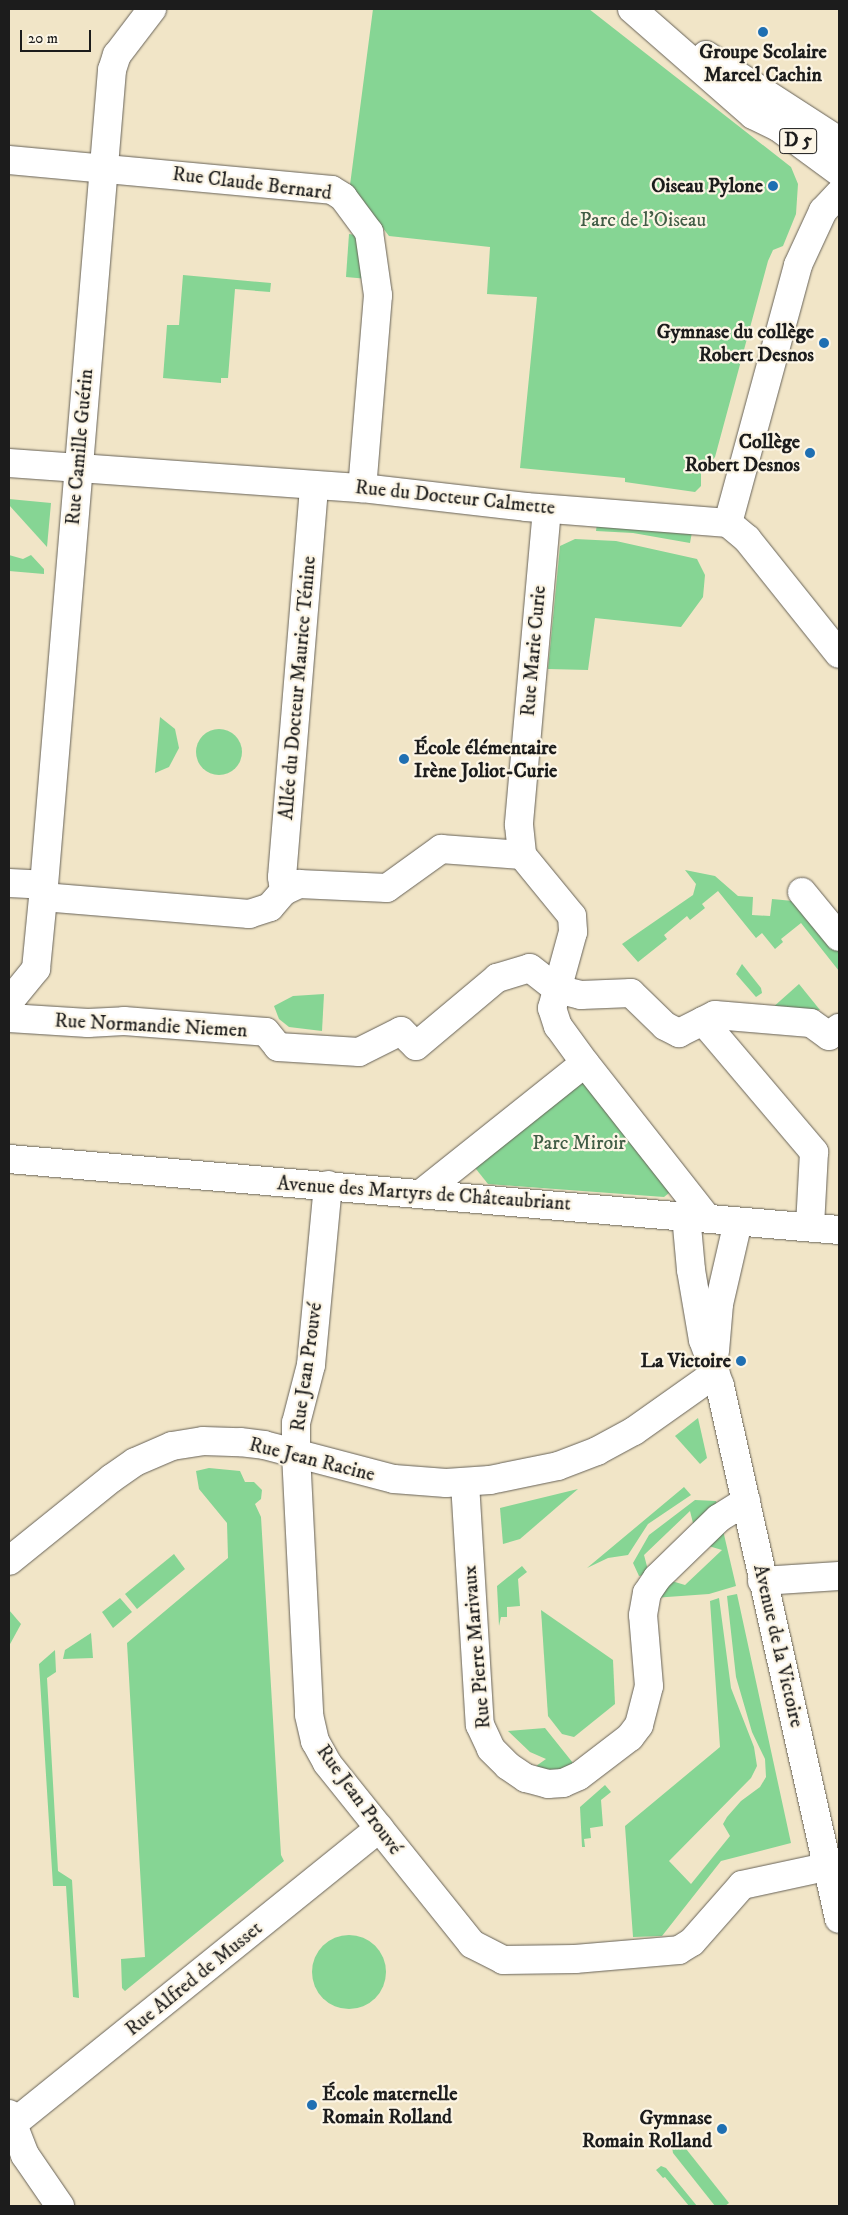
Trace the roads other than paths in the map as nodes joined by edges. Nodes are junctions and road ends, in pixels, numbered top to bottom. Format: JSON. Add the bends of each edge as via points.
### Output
{"nodes":[{"id":1,"x":152,"y":9,"type":"edge"},
{"id":2,"x":632,"y":9,"type":"edge"},
{"id":3,"x":639,"y":9,"type":"edge"},
{"id":4,"x":839,"y":141,"type":"edge"},
{"id":5,"x":9,"y":160,"type":"edge"},
{"id":6,"x":103,"y":167,"type":"junction"},
{"id":7,"x":839,"y":172,"type":"edge"},
{"id":8,"x":839,"y":194,"type":"edge"},
{"id":9,"x":9,"y":463,"type":"edge"},
{"id":10,"x":78,"y":469,"type":"junction"},
{"id":11,"x":314,"y":485,"type":"junction"},
{"id":12,"x":362,"y":488,"type":"junction"},
{"id":13,"x":547,"y":509,"type":"junction"},
{"id":14,"x":728,"y":523,"type":"junction"},
{"id":15,"x":839,"y":654,"type":"edge"},
{"id":16,"x":522,"y":855,"type":"junction"},
{"id":17,"x":9,"y":883,"type":"edge"},
{"id":18,"x":43,"y":891,"type":"junction"},
{"id":19,"x":284,"y":891,"type":"junction"},
{"id":20,"x":802,"y":892,"type":"dead end"},
{"id":21,"x":839,"y":937,"type":"edge"},
{"id":22,"x":556,"y":989,"type":"junction"},
{"id":23,"x":9,"y":1002,"type":"edge"},
{"id":24,"x":9,"y":1018,"type":"edge"},
{"id":25,"x":703,"y":1021,"type":"junction"},
{"id":26,"x":839,"y":1028,"type":"edge"},
{"id":27,"x":585,"y":1063,"type":"junction"},
{"id":28,"x":9,"y":1159,"type":"edge"},
{"id":29,"x":328,"y":1185,"type":"junction"},
{"id":30,"x":422,"y":1193,"type":"junction"},
{"id":31,"x":697,"y":1216,"type":"junction"},
{"id":32,"x":738,"y":1222,"type":"junction"},
{"id":33,"x":810,"y":1228,"type":"junction"},
{"id":34,"x":839,"y":1230,"type":"edge"},
{"id":35,"x":716,"y":1373,"type":"junction"},
{"id":36,"x":296,"y":1454,"type":"junction"},
{"id":37,"x":465,"y":1483,"type":"junction"},
{"id":38,"x":746,"y":1501,"type":"junction"},
{"id":39,"x":9,"y":1561,"type":"edge"},
{"id":40,"x":839,"y":1576,"type":"edge"},
{"id":41,"x":762,"y":1581,"type":"junction"},
{"id":42,"x":379,"y":1828,"type":"junction"},
{"id":43,"x":833,"y":1865,"type":"edge"},
{"id":44,"x":839,"y":1919,"type":"edge"},
{"id":45,"x":10,"y":2122,"type":"edge"},
{"id":46,"x":60,"y":2206,"type":"edge"}],
"edges":[{"from":1,"to":6,"type":"street","name":"Rue Camille Guérin","via":[[117,55],[112,70]]},
{"from":2,"to":7,"type":"street","number":"D 5","via":[[754,115],[778,127]]},
{"from":3,"to":4,"type":"street","number":"D 5"},
{"from":5,"to":6,"type":"street","name":"Rue Claude Bernard"},
{"from":6,"to":10,"type":"street","name":"Rue Camille Guérin"},
{"from":6,"to":12,"type":"street","name":"Rue Claude Bernard","via":[[332,190],[354,208],[370,232],[378,295]]},
{"from":8,"to":14,"type":"street","via":[[823,211],[798,265]]},
{"from":9,"to":10,"type":"street","name":"Rue du Docteur Calmette"},
{"from":10,"to":11,"type":"street","name":"Rue du Docteur Calmette"},
{"from":10,"to":18,"type":"street","name":"Rue Camille Guérin"},
{"from":11,"to":12,"type":"street","name":"Rue du Docteur Calmette"},
{"from":11,"to":19,"type":"street","name":"Allée du Docteur Maurice Ténine","via":[[282,877]]},
{"from":12,"to":13,"type":"street","name":"Rue du Docteur Calmette"},
{"from":13,"to":14,"type":"street","name":"Rue du Docteur Calmette"},
{"from":13,"to":16,"type":"street","name":"Rue Marie Curie","via":[[519,825]]},
{"from":14,"to":15,"type":"street","via":[[747,539]]},
{"from":16,"to":19,"type":"street","via":[[441,849],[387,888],[306,884]]},
{"from":16,"to":22,"type":"street","via":[[572,916],[573,932]]},
{"from":17,"to":18,"type":"street"},
{"from":18,"to":19,"type":"street","via":[[248,914],[270,907]]},
{"from":18,"to":23,"type":"street","name":"Rue Camille Guérin","via":[[36,969]]},
{"from":20,"to":21,"type":"street"},
{"from":22,"to":24,"type":"street","name":"Rue Normandie Niemen","via":[[530,968],[497,978],[416,1046],[401,1031],[359,1052],[278,1046],[266,1032],[124,1021],[88,1023]]},
{"from":22,"to":25,"type":"street","name":"Rue Normandie Niemen","via":[[581,994],[631,993],[665,1026],[679,1033]]},
{"from":22,"to":27,"type":"street","via":[[552,1008],[555,1020]]},
{"from":25,"to":26,"type":"street","name":"Rue Normandie Niemen","via":[[715,1015],[811,1023],[830,1036]]},
{"from":25,"to":33,"type":"street","via":[[814,1152]]},
{"from":27,"to":30,"type":"street"},
{"from":27,"to":31,"type":"street"},
{"from":28,"to":29,"type":"street","name":"Avenue des Martyrs de Châteaubriant"},
{"from":29,"to":30,"type":"street","name":"Avenue des Martyrs de Châteaubriant"},
{"from":29,"to":36,"type":"street","name":"Rue Jean Prouvé","via":[[311,1365],[296,1423]]},
{"from":30,"to":31,"type":"street","name":"Avenue des Martyrs de Châteaubriant"},
{"from":31,"to":32,"type":"street","name":"Avenue des Martyrs de Châteaubriant"},
{"from":31,"to":35,"type":"street","name":"Avenue de la Victoire","via":[[691,1270],[703,1340]]},
{"from":32,"to":33,"type":"street","name":"Avenue des Martyrs de Châteaubriant"},
{"from":32,"to":35,"type":"street","name":"Avenue de la Victoire","via":[[714,1338]]},
{"from":33,"to":34,"type":"street","name":"Avenue des Martyrs de Châteaubriant"},
{"from":35,"to":37,"type":"street","name":"Rue Jean Racine","via":[[634,1431],[597,1451],[541,1470]]},
{"from":35,"to":38,"type":"street","name":"Avenue de la Victoire"},
{"from":36,"to":37,"type":"street","name":"Rue Jean Racine","via":[[394,1479]]},
{"from":36,"to":39,"type":"street","name":"Rue Jean Racine","via":[[264,1445],[218,1440],[188,1442],[158,1450],[112,1478]]},
{"from":36,"to":42,"type":"street","name":"Rue Jean Prouvé","via":[[311,1728],[327,1763]]},
{"from":37,"to":38,"type":"street","name":"Rue Pierre Marivaux","via":[[480,1725],[490,1749],[508,1766],[526,1778],[548,1784],[563,1783],[579,1776],[630,1737],[639,1725],[649,1686],[644,1615],[648,1593],[657,1578],[720,1518]]},
{"from":38,"to":41,"type":"street","name":"Avenue de la Victoire"},
{"from":40,"to":41,"type":"street"},
{"from":41,"to":43,"type":"street","name":"Avenue de la Victoire"},
{"from":42,"to":43,"type":"street","name":"Rue Jean Prouvé","via":[[472,1944],[487,1955],[511,1962],[679,1950],[692,1942],[742,1885]]},
{"from":42,"to":45,"type":"street","name":"Rue Alfred de Musset"},
{"from":43,"to":44,"type":"street","name":"Avenue de la Victoire"},
{"from":45,"to":46,"type":"street","via":[[34,2171]]}]}
